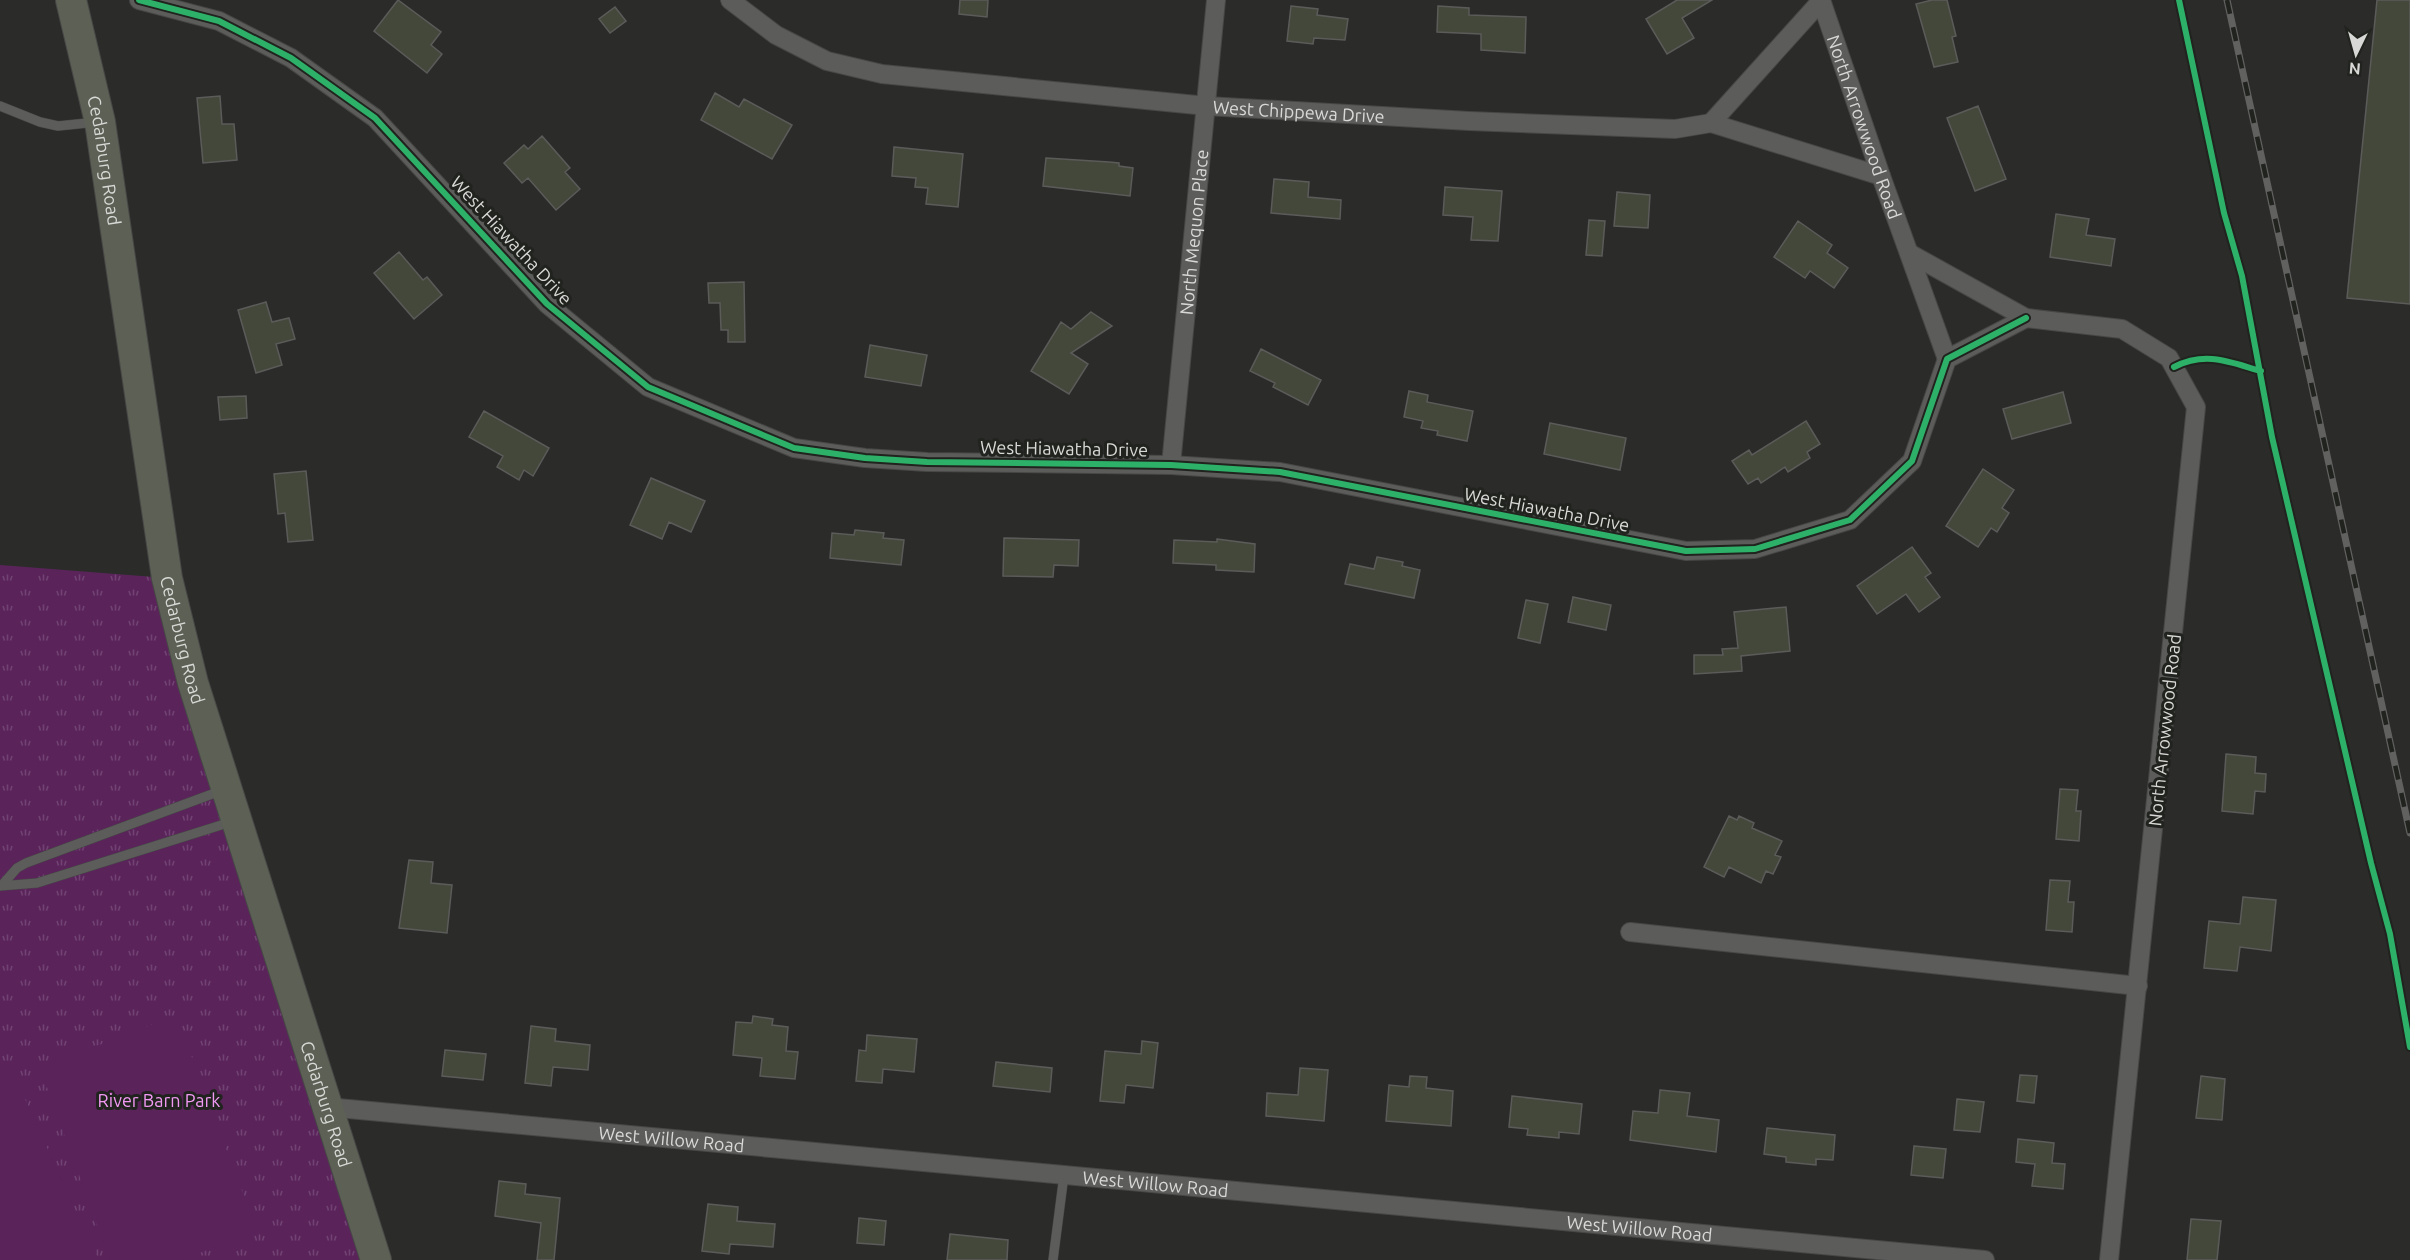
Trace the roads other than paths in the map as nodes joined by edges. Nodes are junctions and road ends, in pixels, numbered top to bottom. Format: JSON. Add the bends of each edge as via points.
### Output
{"nodes":[{"id":1,"x":71,"y":0,"type":"edge"},
{"id":2,"x":139,"y":0,"type":"edge"},
{"id":3,"x":730,"y":0,"type":"edge"},
{"id":4,"x":1216,"y":0,"type":"edge"},
{"id":5,"x":1821,"y":1,"type":"edge"},
{"id":6,"x":0,"y":106,"type":"edge"},
{"id":7,"x":1207,"y":106,"type":"junction"},
{"id":8,"x":100,"y":122,"type":"junction"},
{"id":9,"x":1711,"y":123,"type":"junction"},
{"id":10,"x":1881,"y":176,"type":"junction"},
{"id":11,"x":1909,"y":253,"type":"junction"},
{"id":12,"x":2025,"y":318,"type":"junction"},
{"id":13,"x":1947,"y":359,"type":"junction"},
{"id":14,"x":1171,"y":465,"type":"junction"},
{"id":15,"x":225,"y":789,"type":"junction"},
{"id":16,"x":236,"y":820,"type":"junction"},
{"id":17,"x":2,"y":885,"type":"edge"},
{"id":18,"x":1630,"y":932,"type":"dead end"},
{"id":19,"x":2138,"y":986,"type":"junction"},
{"id":20,"x":327,"y":1107,"type":"junction"},
{"id":21,"x":1064,"y":1175,"type":"junction"},
{"id":22,"x":376,"y":1260,"type":"edge"},
{"id":23,"x":1053,"y":1260,"type":"edge"},
{"id":24,"x":1984,"y":1260,"type":"edge"},
{"id":25,"x":2109,"y":1260,"type":"edge"}],
"edges":[{"from":1,"to":8,"type":"main road","name":"Cedarburg Road"},
{"from":2,"to":14,"type":"street","name":"West Hiawatha Drive","via":[[219,21],[291,58],[375,118],[547,304],[648,387],[794,448],[917,461]]},
{"from":3,"to":7,"type":"street","name":"West Chippewa Drive","via":[[776,35],[827,61],[882,74]]},
{"from":4,"to":7,"type":"street","name":"North Mequon Place"},
{"from":5,"to":9,"type":"street"},
{"from":5,"to":10,"type":"street","name":"North Arrowwood Road"},
{"from":6,"to":8,"type":"lane","via":[[58,126]]},
{"from":7,"to":9,"type":"street","name":"West Chippewa Drive","via":[[1675,129]]},
{"from":7,"to":14,"type":"street","name":"North Mequon Place"},
{"from":8,"to":15,"type":"main road","name":"Cedarburg Road","via":[[167,578]]},
{"from":9,"to":10,"type":"street","name":"West Chippewa Drive"},
{"from":10,"to":11,"type":"street","name":"North Arrowwood Road"},
{"from":11,"to":12,"type":"street"},
{"from":11,"to":13,"type":"street"},
{"from":12,"to":13,"type":"street"},
{"from":12,"to":19,"type":"street","name":"North Arrowwood Road","via":[[2122,329],[2169,358],[2196,407]]},
{"from":13,"to":14,"type":"street","name":"West Hiawatha Drive","via":[[1912,461],[1850,520],[1755,549],[1686,551],[1280,472]]},
{"from":15,"to":16,"type":"main road","name":"Cedarburg Road"},
{"from":15,"to":17,"type":"lane","via":[[26,863]]},
{"from":16,"to":17,"type":"lane","via":[[37,883]]},
{"from":16,"to":20,"type":"main road","name":"Cedarburg Road"},
{"from":18,"to":19,"type":"street"},
{"from":19,"to":25,"type":"street","name":"North Arrowwood Road"},
{"from":20,"to":21,"type":"street","name":"West Willow Road"},
{"from":20,"to":22,"type":"main road","name":"Cedarburg Road"},
{"from":21,"to":23,"type":"lane"},
{"from":21,"to":24,"type":"street","name":"West Willow Road"}]}
